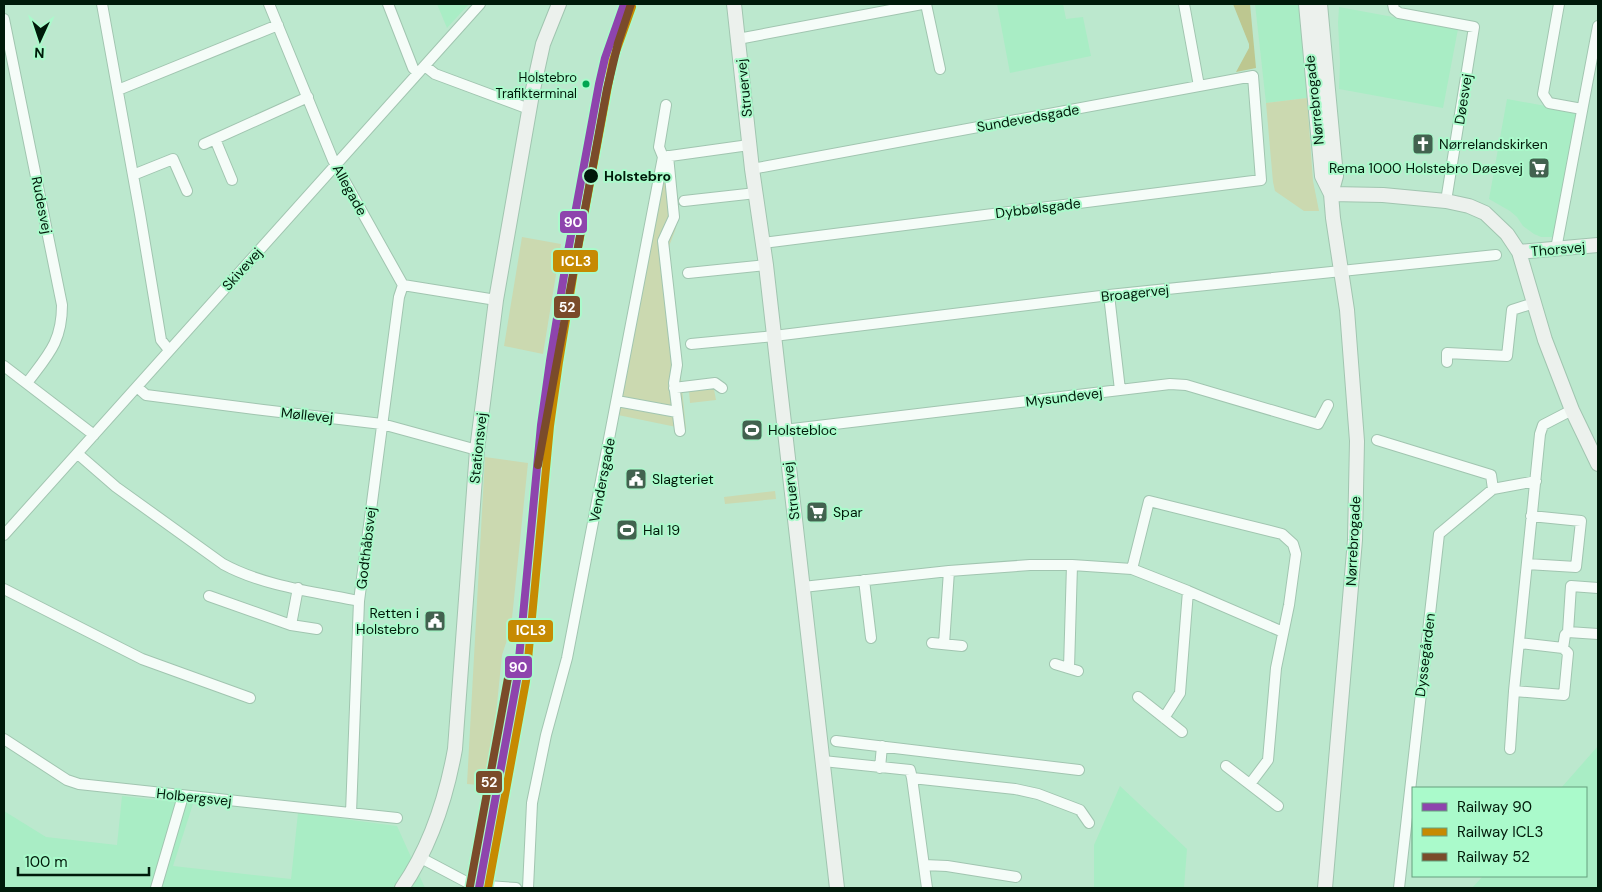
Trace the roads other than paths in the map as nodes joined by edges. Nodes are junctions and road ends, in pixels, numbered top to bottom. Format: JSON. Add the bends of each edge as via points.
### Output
{"nodes":[{"id":1,"x":102,"y":4,"type":"edge"},
{"id":2,"x":269,"y":4,"type":"edge"},
{"id":3,"x":388,"y":4,"type":"edge"},
{"id":4,"x":480,"y":4,"type":"edge"},
{"id":5,"x":559,"y":4,"type":"edge"},
{"id":6,"x":734,"y":4,"type":"edge"},
{"id":7,"x":924,"y":4,"type":"edge"},
{"id":8,"x":1184,"y":4,"type":"edge"},
{"id":9,"x":1306,"y":4,"type":"edge"},
{"id":10,"x":1320,"y":4,"type":"edge"},
{"id":11,"x":1393,"y":4,"type":"edge"},
{"id":12,"x":1559,"y":4,"type":"edge"},
{"id":13,"x":4,"y":19,"type":"edge"},
{"id":14,"x":278,"y":25,"type":"junction"},
{"id":15,"x":1598,"y":26,"type":"edge"},
{"id":16,"x":738,"y":39,"type":"junction"},
{"id":17,"x":421,"y":69,"type":"junction"},
{"id":18,"x":940,"y":69,"type":"dead end"},
{"id":19,"x":1199,"y":86,"type":"junction"},
{"id":20,"x":118,"y":90,"type":"junction"},
{"id":21,"x":308,"y":97,"type":"junction"},
{"id":22,"x":666,"y":105,"type":"dead end"},
{"id":23,"x":529,"y":109,"type":"junction"},
{"id":24,"x":1582,"y":109,"type":"junction"},
{"id":25,"x":1258,"y":128,"type":"joint"},
{"id":26,"x":216,"y":139,"type":"junction"},
{"id":27,"x":204,"y":144,"type":"dead end"},
{"id":28,"x":750,"y":145,"type":"junction"},
{"id":29,"x":666,"y":157,"type":"junction"},
{"id":30,"x":336,"y":165,"type":"junction"},
{"id":31,"x":752,"y":169,"type":"junction"},
{"id":32,"x":133,"y":175,"type":"junction"},
{"id":33,"x":232,"y":180,"type":"dead end"},
{"id":34,"x":187,"y":191,"type":"dead end"},
{"id":35,"x":756,"y":193,"type":"junction"},
{"id":36,"x":1332,"y":194,"type":"junction"},
{"id":37,"x":684,"y":201,"type":"dead end"},
{"id":38,"x":1446,"y":201,"type":"junction"},
{"id":39,"x":763,"y":244,"type":"junction"},
{"id":40,"x":1598,"y":245,"type":"edge"},
{"id":41,"x":1556,"y":249,"type":"junction"},
{"id":42,"x":1519,"y":252,"type":"junction"},
{"id":43,"x":1496,"y":255,"type":"dead end"},
{"id":44,"x":766,"y":265,"type":"junction"},
{"id":45,"x":1341,"y":271,"type":"junction"},
{"id":46,"x":688,"y":273,"type":"dead end"},
{"id":47,"x":403,"y":285,"type":"junction"},
{"id":48,"x":1109,"y":295,"type":"junction"},
{"id":49,"x":496,"y":300,"type":"junction"},
{"id":50,"x":1534,"y":303,"type":"junction"},
{"id":51,"x":774,"y":336,"type":"junction"},
{"id":52,"x":691,"y":344,"type":"dead end"},
{"id":53,"x":169,"y":350,"type":"junction"},
{"id":54,"x":1447,"y":362,"type":"dead end"},
{"id":55,"x":4,"y":366,"type":"edge"},
{"id":56,"x":27,"y":383,"type":"junction"},
{"id":57,"x":137,"y":387,"type":"junction"},
{"id":58,"x":674,"y":388,"type":"junction"},
{"id":59,"x":722,"y":388,"type":"dead end"},
{"id":60,"x":1120,"y":390,"type":"junction"},
{"id":61,"x":617,"y":401,"type":"junction"},
{"id":62,"x":1328,"y":405,"type":"dead end"},
{"id":63,"x":1572,"y":410,"type":"junction"},
{"id":64,"x":677,"y":412,"type":"junction"},
{"id":65,"x":382,"y":424,"type":"junction"},
{"id":66,"x":784,"y":430,"type":"junction"},
{"id":67,"x":680,"y":431,"type":"dead end"},
{"id":68,"x":94,"y":435,"type":"junction"},
{"id":69,"x":1377,"y":440,"type":"dead end"},
{"id":70,"x":477,"y":450,"type":"junction"},
{"id":71,"x":78,"y":454,"type":"junction"},
{"id":72,"x":1598,"y":464,"type":"edge"},
{"id":73,"x":1536,"y":481,"type":"junction"},
{"id":74,"x":1493,"y":489,"type":"junction"},
{"id":75,"x":1532,"y":516,"type":"junction"},
{"id":76,"x":4,"y":535,"type":"edge"},
{"id":77,"x":1528,"y":564,"type":"junction"},
{"id":78,"x":1072,"y":565,"type":"junction"},
{"id":79,"x":1576,"y":567,"type":"junction"},
{"id":80,"x":1132,"y":569,"type":"junction"},
{"id":81,"x":949,"y":571,"type":"junction"},
{"id":82,"x":864,"y":580,"type":"junction"},
{"id":83,"x":1571,"y":586,"type":"junction"},
{"id":84,"x":803,"y":587,"type":"junction"},
{"id":85,"x":4,"y":588,"type":"edge"},
{"id":86,"x":298,"y":588,"type":"junction"},
{"id":87,"x":1598,"y":588,"type":"edge"},
{"id":88,"x":1188,"y":591,"type":"junction"},
{"id":89,"x":210,"y":596,"type":"dead end"},
{"id":90,"x":360,"y":601,"type":"junction"},
{"id":91,"x":291,"y":624,"type":"junction"},
{"id":92,"x":317,"y":629,"type":"dead end"},
{"id":93,"x":1283,"y":632,"type":"junction"},
{"id":94,"x":1568,"y":632,"type":"junction"},
{"id":95,"x":1598,"y":634,"type":"edge"},
{"id":96,"x":871,"y":638,"type":"dead end"},
{"id":97,"x":932,"y":643,"type":"dead end"},
{"id":98,"x":1519,"y":643,"type":"junction"},
{"id":99,"x":944,"y":644,"type":"junction"},
{"id":100,"x":962,"y":646,"type":"dead end"},
{"id":101,"x":1563,"y":648,"type":"junction"},
{"id":102,"x":1055,"y":664,"type":"dead end"},
{"id":103,"x":1514,"y":691,"type":"junction"},
{"id":104,"x":250,"y":698,"type":"dead end"},
{"id":105,"x":1138,"y":698,"type":"dead end"},
{"id":106,"x":1164,"y":718,"type":"junction"},
{"id":107,"x":1182,"y":732,"type":"dead end"},
{"id":108,"x":4,"y":739,"type":"edge"},
{"id":109,"x":836,"y":741,"type":"dead end"},
{"id":110,"x":882,"y":746,"type":"junction"},
{"id":111,"x":1510,"y":749,"type":"dead end"},
{"id":112,"x":823,"y":761,"type":"junction"},
{"id":113,"x":1226,"y":766,"type":"dead end"},
{"id":114,"x":880,"y":768,"type":"junction"},
{"id":115,"x":1079,"y":770,"type":"dead end"},
{"id":116,"x":912,"y":778,"type":"junction"},
{"id":117,"x":1250,"y":784,"type":"junction"},
{"id":118,"x":183,"y":796,"type":"junction"},
{"id":119,"x":1278,"y":806,"type":"dead end"},
{"id":120,"x":351,"y":813,"type":"junction"},
{"id":121,"x":397,"y":818,"type":"dead end"},
{"id":122,"x":1089,"y":823,"type":"dead end"},
{"id":123,"x":421,"y":858,"type":"junction"},
{"id":124,"x":924,"y":864,"type":"junction"},
{"id":125,"x":1016,"y":877,"type":"dead end"},
{"id":126,"x":156,"y":888,"type":"edge"},
{"id":127,"x":402,"y":888,"type":"edge"},
{"id":128,"x":516,"y":888,"type":"edge"},
{"id":129,"x":528,"y":888,"type":"edge"},
{"id":130,"x":837,"y":888,"type":"edge"},
{"id":131,"x":927,"y":888,"type":"edge"},
{"id":132,"x":1325,"y":888,"type":"edge"},
{"id":133,"x":1400,"y":888,"type":"edge"}],
"edges":[{"from":1,"to":20,"type":"street"},
{"from":2,"to":14,"type":"street","name":"Allegade"},
{"from":3,"to":17,"type":"street","via":[[413,68]]},
{"from":4,"to":17,"type":"street","name":"Skivevej"},
{"from":5,"to":23,"type":"street","name":"Stationsvej","via":[[543,44]]},
{"from":6,"to":16,"type":"street","name":"Struervej"},
{"from":7,"to":16,"type":"street"},
{"from":7,"to":18,"type":"street"},
{"from":8,"to":19,"type":"street"},
{"from":9,"to":36,"type":"street","name":"Nørrebrogade","via":[[1322,176]]},
{"from":10,"to":36,"type":"street","name":"Nørrebrogade","via":[[1336,176]]},
{"from":11,"to":38,"type":"street","name":"Døesvej","via":[[1399,13],[1474,27]]},
{"from":12,"to":24,"type":"street","via":[[1544,94],[1549,103]]},
{"from":13,"to":56,"type":"street","name":"Rudesvej","via":[[62,305],[61,326],[55,345]]},
{"from":14,"to":20,"type":"street"},
{"from":14,"to":21,"type":"street","name":"Allegade"},
{"from":15,"to":24,"type":"street"},
{"from":16,"to":28,"type":"street","name":"Struervej"},
{"from":17,"to":23,"type":"street"},
{"from":17,"to":30,"type":"street","name":"Skivevej"},
{"from":19,"to":25,"type":"street","name":"Sundevedsgade","via":[[1253,76]]},
{"from":19,"to":31,"type":"street","name":"Sundevedsgade"},
{"from":20,"to":32,"type":"street"},
{"from":21,"to":26,"type":"street"},
{"from":21,"to":30,"type":"street","name":"Allegade"},
{"from":22,"to":29,"type":"street","via":[[659,147]]},
{"from":23,"to":49,"type":"street","name":"Stationsvej"},
{"from":24,"to":41,"type":"street"},
{"from":25,"to":39,"type":"street","name":"Dybbølsgade","via":[[1261,180]]},
{"from":26,"to":27,"type":"street"},
{"from":26,"to":33,"type":"street"},
{"from":28,"to":29,"type":"street"},
{"from":28,"to":31,"type":"street","name":"Struervej"},
{"from":29,"to":58,"type":"street","via":[[674,217],[663,241],[677,365]]},
{"from":29,"to":61,"type":"street","name":"Vendersgade"},
{"from":30,"to":47,"type":"street","name":"Allegade"},
{"from":30,"to":53,"type":"street","name":"Skivevej"},
{"from":31,"to":35,"type":"street","name":"Struervej"},
{"from":32,"to":34,"type":"street","via":[[173,158]]},
{"from":32,"to":53,"type":"street","via":[[161,340]]},
{"from":35,"to":37,"type":"street"},
{"from":35,"to":39,"type":"street","name":"Struervej"},
{"from":36,"to":38,"type":"street"},
{"from":36,"to":45,"type":"street","name":"Nørrebrogade"},
{"from":38,"to":42,"type":"street","via":[[1485,213],[1507,234]]},
{"from":39,"to":44,"type":"street","name":"Struervej"},
{"from":40,"to":41,"type":"street","name":"Thorsvej"},
{"from":41,"to":42,"type":"street","name":"Thorsvej"},
{"from":42,"to":50,"type":"street"},
{"from":43,"to":45,"type":"street","name":"Broagervej"},
{"from":44,"to":46,"type":"street"},
{"from":44,"to":51,"type":"street","name":"Struervej"},
{"from":45,"to":48,"type":"street","name":"Broagervej"},
{"from":45,"to":132,"type":"street","name":"Nørrebrogade","via":[[1347,310],[1356,440],[1355,540]]},
{"from":47,"to":49,"type":"street"},
{"from":47,"to":65,"type":"street","name":"Godthåbsvej"},
{"from":48,"to":51,"type":"street","name":"Broagervej"},
{"from":48,"to":60,"type":"street"},
{"from":49,"to":70,"type":"street","name":"Stationsvej"},
{"from":50,"to":54,"type":"street","via":[[1512,310],[1507,356],[1447,353]]},
{"from":50,"to":63,"type":"street"},
{"from":51,"to":52,"type":"street","name":"Broagervej"},
{"from":51,"to":66,"type":"street","name":"Struervej"},
{"from":53,"to":57,"type":"street","name":"Skivevej"},
{"from":55,"to":56,"type":"street"},
{"from":56,"to":68,"type":"street"},
{"from":57,"to":65,"type":"street","name":"Møllevej","via":[[146,395]]},
{"from":57,"to":68,"type":"street","name":"Skivevej"},
{"from":58,"to":59,"type":"street","via":[[715,383]]},
{"from":58,"to":64,"type":"street"},
{"from":60,"to":62,"type":"street","name":"Mysundevej","via":[[1186,385],[1318,424]]},
{"from":60,"to":66,"type":"street","name":"Mysundevej"},
{"from":61,"to":64,"type":"street"},
{"from":61,"to":129,"type":"street","name":"Vendersgade","via":[[568,658],[546,735],[532,803]]},
{"from":63,"to":72,"type":"street"},
{"from":63,"to":73,"type":"street","via":[[1543,424]]},
{"from":64,"to":67,"type":"street"},
{"from":65,"to":70,"type":"street","name":"Møllevej"},
{"from":65,"to":90,"type":"street","name":"Godthåbsvej"},
{"from":66,"to":84,"type":"street","name":"Struervej"},
{"from":68,"to":71,"type":"street","name":"Skivevej"},
{"from":69,"to":74,"type":"street","via":[[1491,475]]},
{"from":70,"to":123,"type":"street","name":"Stationsvej","via":[[455,749],[449,782]]},
{"from":71,"to":76,"type":"street","name":"Skivevej"},
{"from":71,"to":86,"type":"street","via":[[116,487],[223,564],[240,574]]},
{"from":73,"to":74,"type":"street","name":"Dyssegården"},
{"from":73,"to":75,"type":"street"},
{"from":74,"to":133,"type":"street","name":"Dyssegården","via":[[1439,534]]},
{"from":75,"to":77,"type":"street"},
{"from":75,"to":79,"type":"street","via":[[1581,521]]},
{"from":77,"to":79,"type":"street"},
{"from":77,"to":98,"type":"street"},
{"from":78,"to":80,"type":"street"},
{"from":78,"to":81,"type":"street"},
{"from":78,"to":102,"type":"street","via":[[1074,670]]},
{"from":79,"to":83,"type":"street"},
{"from":80,"to":88,"type":"street"},
{"from":80,"to":93,"type":"street","via":[[1149,501],[1282,534],[1293,544],[1296,554]]},
{"from":81,"to":82,"type":"street"},
{"from":81,"to":99,"type":"street"},
{"from":82,"to":84,"type":"street"},
{"from":82,"to":96,"type":"street"},
{"from":83,"to":87,"type":"street"},
{"from":83,"to":94,"type":"street"},
{"from":84,"to":112,"type":"street","name":"Struervej"},
{"from":85,"to":104,"type":"street","via":[[142,659]]},
{"from":86,"to":90,"type":"street"},
{"from":86,"to":91,"type":"street"},
{"from":88,"to":93,"type":"street"},
{"from":88,"to":106,"type":"street","via":[[1180,693]]},
{"from":89,"to":91,"type":"street"},
{"from":90,"to":120,"type":"street","name":"Godthåbsvej"},
{"from":91,"to":92,"type":"street"},
{"from":93,"to":117,"type":"street","via":[[1276,668],[1268,760]]},
{"from":94,"to":95,"type":"street"},
{"from":94,"to":101,"type":"street"},
{"from":97,"to":99,"type":"street"},
{"from":98,"to":101,"type":"street"},
{"from":98,"to":103,"type":"street"},
{"from":99,"to":100,"type":"street"},
{"from":101,"to":103,"type":"street","via":[[1568,653],[1564,695]]},
{"from":103,"to":111,"type":"street"},
{"from":105,"to":106,"type":"street"},
{"from":106,"to":107,"type":"street"},
{"from":108,"to":118,"type":"street","name":"Holbergsvej","via":[[67,780],[79,784]]},
{"from":109,"to":110,"type":"street"},
{"from":110,"to":114,"type":"street"},
{"from":110,"to":115,"type":"street"},
{"from":112,"to":114,"type":"street"},
{"from":112,"to":130,"type":"street","name":"Struervej"},
{"from":113,"to":117,"type":"street"},
{"from":114,"to":116,"type":"street","via":[[910,770]]},
{"from":116,"to":122,"type":"street","via":[[1038,794],[1080,810]]},
{"from":116,"to":124,"type":"street"},
{"from":117,"to":119,"type":"street"},
{"from":118,"to":120,"type":"street","name":"Holbergsvej"},
{"from":118,"to":126,"type":"street"},
{"from":120,"to":121,"type":"street","name":"Holbergsvej"},
{"from":123,"to":127,"type":"street","name":"Stationsvej"},
{"from":123,"to":128,"type":"street","via":[[472,885]]},
{"from":124,"to":125,"type":"street"},
{"from":124,"to":131,"type":"street"}]}
